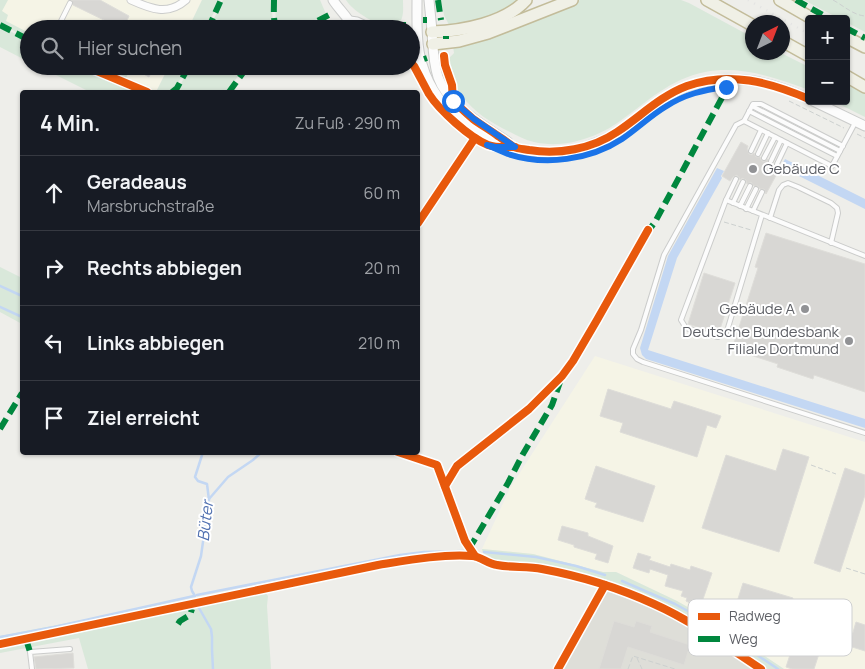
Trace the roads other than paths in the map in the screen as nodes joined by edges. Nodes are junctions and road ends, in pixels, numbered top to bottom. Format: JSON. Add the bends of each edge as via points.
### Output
{"nodes":[{"id":1,"x":131,"y":0,"type":"edge"},
{"id":2,"x":186,"y":0,"type":"edge"},
{"id":3,"x":333,"y":0,"type":"edge"},
{"id":4,"x":416,"y":0,"type":"edge"},
{"id":5,"x":429,"y":0,"type":"edge"},
{"id":6,"x":526,"y":0,"type":"edge"},
{"id":7,"x":572,"y":0,"type":"edge"},
{"id":8,"x":707,"y":0,"type":"edge"},
{"id":9,"x":780,"y":0,"type":"edge"},
{"id":10,"x":70,"y":3,"type":"dead end"},
{"id":11,"x":807,"y":15,"type":"edge"},
{"id":12,"x":62,"y":20,"type":"edge"},
{"id":13,"x":348,"y":20,"type":"edge"},
{"id":14,"x":415,"y":20,"type":"edge"},
{"id":15,"x":745,"y":21,"type":"edge"},
{"id":16,"x":432,"y":32,"type":"junction"},
{"id":17,"x":420,"y":33,"type":"edge"},
{"id":18,"x":850,"y":39,"type":"edge"},
{"id":19,"x":433,"y":44,"type":"junction"},
{"id":20,"x":420,"y":45,"type":"edge"},
{"id":21,"x":790,"y":46,"type":"edge"},
{"id":22,"x":865,"y":47,"type":"edge"},
{"id":23,"x":805,"y":54,"type":"edge"},
{"id":24,"x":420,"y":60,"type":"edge"},
{"id":25,"x":850,"y":78,"type":"edge"},
{"id":26,"x":865,"y":87,"type":"edge"},
{"id":27,"x":805,"y":98,"type":"edge"},
{"id":28,"x":822,"y":105,"type":"edge"},
{"id":29,"x":752,"y":106,"type":"junction"},
{"id":30,"x":749,"y":111,"type":"junction"},
{"id":31,"x":744,"y":121,"type":"junction"},
{"id":32,"x":856,"y":121,"type":"junction"},
{"id":33,"x":865,"y":126,"type":"edge"},
{"id":34,"x":761,"y":130,"type":"junction"},
{"id":35,"x":768,"y":133,"type":"junction"},
{"id":36,"x":775,"y":137,"type":"junction"},
{"id":37,"x":781,"y":140,"type":"junction"},
{"id":38,"x":787,"y":143,"type":"junction"},
{"id":39,"x":843,"y":146,"type":"junction"},
{"id":40,"x":515,"y":147,"type":"junction"},
{"id":41,"x":751,"y":151,"type":"dead end"},
{"id":42,"x":840,"y":151,"type":"junction"},
{"id":43,"x":758,"y":154,"type":"dead end"},
{"id":44,"x":837,"y":156,"type":"junction"},
{"id":45,"x":764,"y":158,"type":"dead end"},
{"id":46,"x":771,"y":161,"type":"dead end"},
{"id":47,"x":777,"y":164,"type":"dead end"},
{"id":48,"x":736,"y":179,"type":"dead end"},
{"id":49,"x":743,"y":182,"type":"dead end"},
{"id":50,"x":750,"y":186,"type":"dead end"},
{"id":51,"x":756,"y":189,"type":"dead end"},
{"id":52,"x":762,"y":192,"type":"dead end"},
{"id":53,"x":726,"y":200,"type":"junction"},
{"id":54,"x":733,"y":203,"type":"junction"},
{"id":55,"x":740,"y":206,"type":"junction"},
{"id":56,"x":746,"y":209,"type":"junction"},
{"id":57,"x":753,"y":212,"type":"junction"},
{"id":58,"x":762,"y":215,"type":"junction"},
{"id":59,"x":770,"y":218,"type":"junction"},
{"id":60,"x":831,"y":243,"type":"junction"},
{"id":61,"x":865,"y":256,"type":"edge"},
{"id":62,"x":865,"y":433,"type":"edge"},
{"id":63,"x":70,"y":648,"type":"dead end"},
{"id":64,"x":32,"y":669,"type":"edge"}],
"edges":[{"from":1,"to":2,"type":"street","via":[[164,10],[179,6]]},
{"from":3,"to":13,"type":"street"},
{"from":4,"to":14,"type":"street"},
{"from":5,"to":16,"type":"street"},
{"from":6,"to":16,"type":"highway","via":[[517,10],[480,25]]},
{"from":7,"to":19,"type":"highway","via":[[488,33]]},
{"from":8,"to":15,"type":"highway"},
{"from":9,"to":11,"type":"highway"},
{"from":10,"to":12,"type":"lane"},
{"from":16,"to":17,"type":"street"},
{"from":16,"to":19,"type":"street"},
{"from":18,"to":22,"type":"highway"},
{"from":19,"to":20,"type":"street"},
{"from":19,"to":40,"type":"street","via":[[439,78],[445,91],[474,119]]},
{"from":21,"to":23,"type":"highway"},
{"from":24,"to":40,"type":"street","via":[[435,94],[459,120],[487,138]]},
{"from":25,"to":26,"type":"highway"},
{"from":27,"to":40,"type":"street","via":[[767,84],[733,78],[715,80],[670,94],[615,134],[592,144],[544,152]]},
{"from":28,"to":32,"type":"street"},
{"from":29,"to":30,"type":"lane"},
{"from":29,"to":39,"type":"lane","via":[[761,104]]},
{"from":29,"to":42,"type":"lane"},
{"from":30,"to":31,"type":"lane"},
{"from":30,"to":44,"type":"lane"},
{"from":31,"to":34,"type":"lane"},
{"from":31,"to":62,"type":"lane","via":[[736,125],[664,255],[634,354],[643,362]]},
{"from":32,"to":33,"type":"street"},
{"from":32,"to":39,"type":"lane"},
{"from":34,"to":35,"type":"lane"},
{"from":34,"to":41,"type":"lane"},
{"from":35,"to":36,"type":"lane"},
{"from":35,"to":43,"type":"lane"},
{"from":36,"to":37,"type":"lane"},
{"from":36,"to":45,"type":"lane"},
{"from":37,"to":38,"type":"lane"},
{"from":37,"to":46,"type":"lane"},
{"from":38,"to":44,"type":"lane","via":[[832,166]]},
{"from":38,"to":47,"type":"lane"},
{"from":39,"to":42,"type":"lane"},
{"from":42,"to":44,"type":"lane"},
{"from":48,"to":53,"type":"lane"},
{"from":49,"to":54,"type":"lane"},
{"from":50,"to":55,"type":"lane"},
{"from":51,"to":56,"type":"lane"},
{"from":52,"to":57,"type":"lane"},
{"from":53,"to":54,"type":"lane"},
{"from":53,"to":58,"type":"lane","via":[[682,320],[686,328],[718,337],[727,331]]},
{"from":54,"to":55,"type":"lane"},
{"from":55,"to":56,"type":"lane"},
{"from":56,"to":57,"type":"lane"},
{"from":57,"to":58,"type":"lane"},
{"from":58,"to":59,"type":"lane"},
{"from":59,"to":60,"type":"lane"},
{"from":59,"to":60,"type":"lane","via":[[782,185],[788,183],[798,187],[836,208],[838,213]]},
{"from":60,"to":61,"type":"lane"},
{"from":63,"to":64,"type":"lane","via":[[30,652]]}]}
